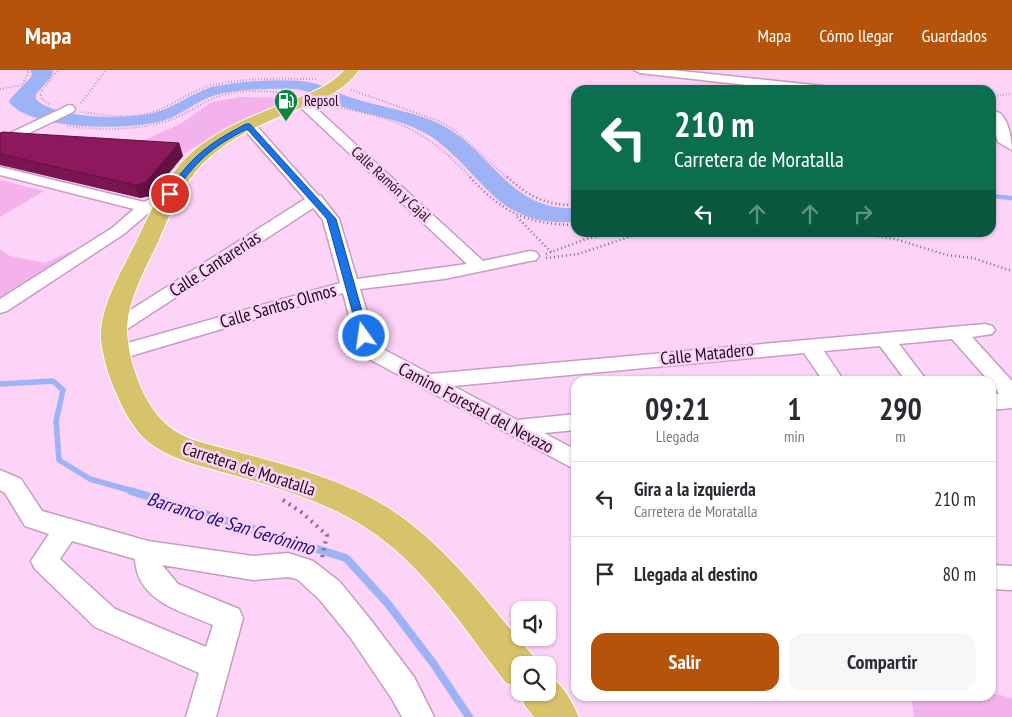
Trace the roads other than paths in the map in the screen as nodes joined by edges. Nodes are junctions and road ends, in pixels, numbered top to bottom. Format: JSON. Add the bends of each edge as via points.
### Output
{"nodes":[{"id":1,"x":640,"y":70,"type":"edge"},
{"id":2,"x":345,"y":79,"type":"edge"},
{"id":3,"x":778,"y":85,"type":"edge"},
{"id":4,"x":306,"y":103,"type":"junction"},
{"id":5,"x":69,"y":109,"type":"road end"},
{"id":6,"x":996,"y":115,"type":"edge"},
{"id":7,"x":1012,"y":119,"type":"edge"},
{"id":8,"x":996,"y":120,"type":"edge"},
{"id":9,"x":248,"y":126,"type":"junction"},
{"id":10,"x":0,"y":144,"type":"edge"},
{"id":11,"x":1012,"y":146,"type":"edge"},
{"id":12,"x":0,"y":172,"type":"edge"},
{"id":13,"x":316,"y":199,"type":"junction"},
{"id":14,"x":152,"y":213,"type":"junction"},
{"id":15,"x":530,"y":256,"type":"road end"},
{"id":16,"x":479,"y":266,"type":"junction"},
{"id":17,"x":351,"y":285,"type":"junction"},
{"id":18,"x":0,"y":307,"type":"edge"},
{"id":19,"x":985,"y":330,"type":"dead end"},
{"id":20,"x":956,"y":332,"type":"junction"},
{"id":21,"x":884,"y":338,"type":"junction"},
{"id":22,"x":116,"y":341,"type":"junction"},
{"id":23,"x":809,"y":345,"type":"junction"},
{"id":24,"x":831,"y":376,"type":"edge"},
{"id":25,"x":913,"y":376,"type":"edge"},
{"id":26,"x":996,"y":376,"type":"edge"},
{"id":27,"x":996,"y":376,"type":"edge"},
{"id":28,"x":428,"y":381,"type":"junction"},
{"id":29,"x":1012,"y":394,"type":"edge"},
{"id":30,"x":1012,"y":400,"type":"edge"},
{"id":31,"x":996,"y":402,"type":"edge"},
{"id":32,"x":571,"y":422,"type":"edge"},
{"id":33,"x":515,"y":428,"type":"junction"},
{"id":34,"x":571,"y":458,"type":"edge"},
{"id":35,"x":0,"y":479,"type":"edge"},
{"id":36,"x":67,"y":528,"type":"junction"},
{"id":37,"x":148,"y":552,"type":"junction"},
{"id":38,"x":996,"y":577,"type":"edge"},
{"id":39,"x":1012,"y":578,"type":"edge"},
{"id":40,"x":511,"y":659,"type":"edge"},
{"id":41,"x":216,"y":666,"type":"junction"},
{"id":42,"x":534,"y":701,"type":"edge"},
{"id":43,"x":546,"y":701,"type":"edge"},
{"id":44,"x":201,"y":717,"type":"edge"},
{"id":45,"x":419,"y":717,"type":"edge"},
{"id":46,"x":540,"y":717,"type":"edge"},
{"id":47,"x":559,"y":717,"type":"edge"}],
"edges":[{"from":1,"to":3,"type":"street"},
{"from":2,"to":4,"type":"main road"},
{"from":4,"to":9,"type":"main road"},
{"from":4,"to":16,"type":"street","name":"Calle Ramón y Cajal"},
{"from":5,"to":10,"type":"street"},
{"from":6,"to":7,"type":"street"},
{"from":8,"to":11,"type":"street","via":[[1005,142]]},
{"from":9,"to":13,"type":"street","name":"Camino Forestal del Nevazo"},
{"from":9,"to":14,"type":"main road","via":[[225,137],[202,154]]},
{"from":12,"to":14,"type":"street"},
{"from":13,"to":17,"type":"street","name":"Camino Forestal del Nevazo","via":[[335,227]]},
{"from":13,"to":22,"type":"street","name":"Calle Cantarerías"},
{"from":14,"to":18,"type":"street","via":[[118,231]]},
{"from":14,"to":22,"type":"main road","via":[[123,295]]},
{"from":15,"to":16,"type":"street","name":"Calle Santos Olmos"},
{"from":16,"to":17,"type":"street","name":"Calle Santos Olmos","via":[[444,274]]},
{"from":17,"to":22,"type":"street","name":"Calle Santos Olmos"},
{"from":17,"to":28,"type":"street","name":"Camino Forestal del Nevazo","via":[[370,348],[386,360]]},
{"from":19,"to":20,"type":"street","name":"Calle Matadero"},
{"from":20,"to":21,"type":"street","name":"Calle Matadero"},
{"from":20,"to":27,"type":"street"},
{"from":21,"to":23,"type":"street","name":"Calle Matadero"},
{"from":21,"to":25,"type":"street"},
{"from":22,"to":40,"type":"main road","name":"Carretera de Moratalla","via":[[134,404],[142,418],[167,442],[280,478],[364,510],[423,555]]},
{"from":23,"to":24,"type":"street"},
{"from":23,"to":28,"type":"street","name":"Calle Matadero"},
{"from":26,"to":29,"type":"street"},
{"from":28,"to":33,"type":"street","name":"Camino Forestal del Nevazo"},
{"from":30,"to":31,"type":"street"},
{"from":32,"to":33,"type":"street"},
{"from":33,"to":34,"type":"street","name":"Camino Forestal del Nevazo"},
{"from":35,"to":36,"type":"street","via":[[13,486],[34,519]]},
{"from":36,"to":37,"type":"street"},
{"from":36,"to":41,"type":"street","via":[[44,561],[105,618]]},
{"from":37,"to":41,"type":"street","via":[[148,573],[168,593],[230,618]]},
{"from":37,"to":45,"type":"street","via":[[253,568],[288,565],[304,569],[330,591],[360,628]]},
{"from":38,"to":39,"type":"street"},
{"from":41,"to":44,"type":"street"},
{"from":42,"to":46,"type":"street"},
{"from":43,"to":47,"type":"main road"}]}
